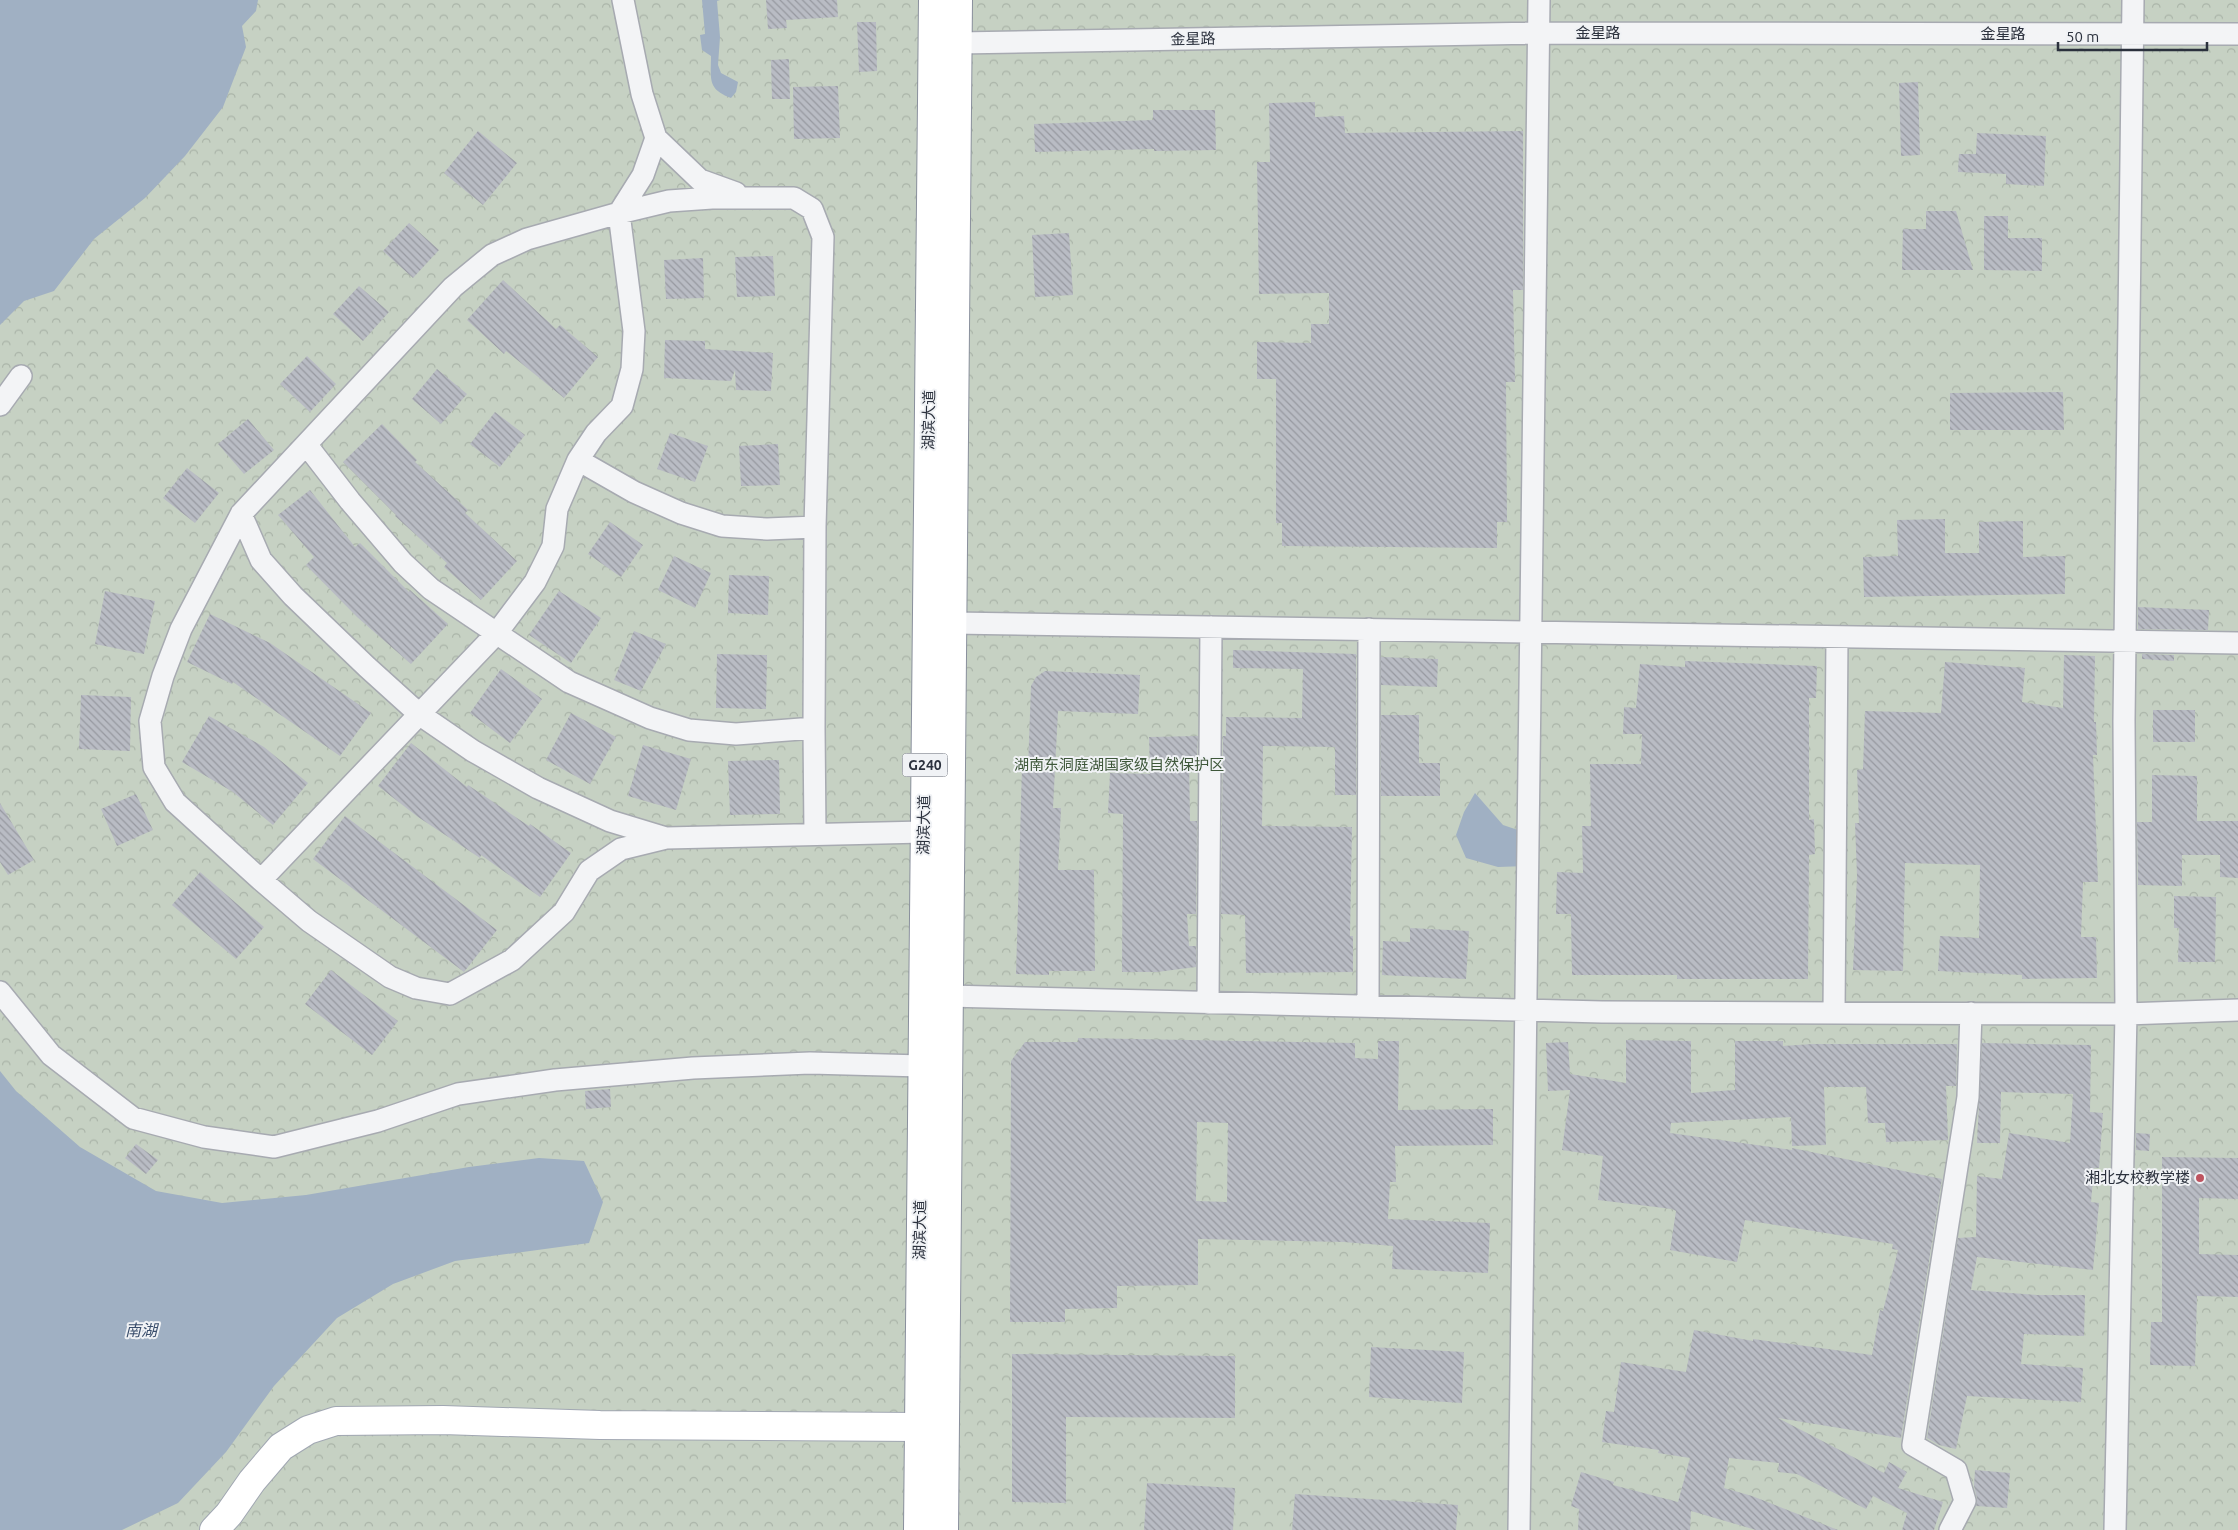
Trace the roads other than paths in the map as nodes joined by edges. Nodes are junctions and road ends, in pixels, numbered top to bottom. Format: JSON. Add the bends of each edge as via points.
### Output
{"nodes":[{"id":1,"x":623,"y":0,"type":"edge"},
{"id":2,"x":933,"y":0,"type":"edge"},
{"id":3,"x":958,"y":0,"type":"edge"},
{"id":4,"x":1540,"y":0,"type":"edge"},
{"id":5,"x":2133,"y":0,"type":"edge"},
{"id":6,"x":1539,"y":33,"type":"junction"},
{"id":7,"x":2238,"y":34,"type":"edge"},
{"id":8,"x":2132,"y":35,"type":"junction"},
{"id":9,"x":958,"y":43,"type":"junction"},
{"id":10,"x":656,"y":138,"type":"junction"},
{"id":11,"x":750,"y":198,"type":"junction"},
{"id":12,"x":619,"y":213,"type":"junction"},
{"id":13,"x":21,"y":376,"type":"dead end"},
{"id":14,"x":0,"y":405,"type":"edge"},
{"id":15,"x":309,"y":448,"type":"dead end"},
{"id":16,"x":578,"y":460,"type":"junction"},
{"id":17,"x":241,"y":514,"type":"junction"},
{"id":18,"x":815,"y":528,"type":"junction"},
{"id":19,"x":952,"y":623,"type":"junction"},
{"id":20,"x":1211,"y":627,"type":"junction"},
{"id":21,"x":1369,"y":629,"type":"junction"},
{"id":22,"x":1531,"y":632,"type":"junction"},
{"id":23,"x":496,"y":634,"type":"junction"},
{"id":24,"x":1837,"y":637,"type":"junction"},
{"id":25,"x":2125,"y":641,"type":"junction"},
{"id":26,"x":2238,"y":643,"type":"edge"},
{"id":27,"x":419,"y":714,"type":"junction"},
{"id":28,"x":814,"y":728,"type":"junction"},
{"id":29,"x":924,"y":832,"type":"junction"},
{"id":30,"x":815,"y":834,"type":"junction"},
{"id":31,"x":666,"y":838,"type":"junction"},
{"id":32,"x":261,"y":880,"type":"junction"},
{"id":33,"x":0,"y":992,"type":"edge"},
{"id":34,"x":948,"y":996,"type":"junction"},
{"id":35,"x":1208,"y":1003,"type":"junction"},
{"id":36,"x":1368,"y":1006,"type":"junction"},
{"id":37,"x":1526,"y":1010,"type":"junction"},
{"id":38,"x":2238,"y":1010,"type":"edge"},
{"id":39,"x":1834,"y":1013,"type":"junction"},
{"id":40,"x":1971,"y":1013,"type":"junction"},
{"id":41,"x":2126,"y":1014,"type":"junction"},
{"id":42,"x":922,"y":1066,"type":"junction"},
{"id":43,"x":919,"y":1427,"type":"junction"},
{"id":44,"x":214,"y":1530,"type":"edge"},
{"id":45,"x":918,"y":1530,"type":"edge"},
{"id":46,"x":944,"y":1530,"type":"edge"},
{"id":47,"x":1519,"y":1530,"type":"edge"},
{"id":48,"x":1950,"y":1530,"type":"edge"},
{"id":49,"x":2115,"y":1530,"type":"edge"}],
"edges":[{"from":1,"to":10,"type":"street","via":[[642,94]]},
{"from":2,"to":29,"type":"main road","name":"湖滨大道","number":"G240"},
{"from":3,"to":9,"type":"main road","name":"湖滨大道","number":"G240"},
{"from":4,"to":6,"type":"street"},
{"from":5,"to":8,"type":"street"},
{"from":6,"to":8,"type":"street","name":"金星路"},
{"from":6,"to":9,"type":"street","name":"金星路"},
{"from":6,"to":22,"type":"street"},
{"from":7,"to":8,"type":"street","name":"金星路"},
{"from":8,"to":25,"type":"street"},
{"from":9,"to":19,"type":"main road","name":"湖滨大道","number":"G240"},
{"from":10,"to":11,"type":"street","via":[[700,180]]},
{"from":10,"to":12,"type":"street","via":[[643,175]]},
{"from":11,"to":12,"type":"street","via":[[669,202]]},
{"from":11,"to":18,"type":"street","via":[[794,198],[812,208],[823,238]]},
{"from":12,"to":16,"type":"street","via":[[634,331],[632,369],[622,406],[596,433]]},
{"from":12,"to":17,"type":"street","via":[[545,233],[492,255],[453,287]]},
{"from":13,"to":14,"type":"street"},
{"from":15,"to":23,"type":"street","via":[[403,563],[431,589]]},
{"from":16,"to":18,"type":"street","via":[[634,492],[722,526]]},
{"from":16,"to":23,"type":"street","via":[[557,509],[553,546],[535,582]]},
{"from":17,"to":27,"type":"street","via":[[261,560],[280,582]]},
{"from":17,"to":32,"type":"street","via":[[181,629],[150,721],[154,767],[175,802]]},
{"from":18,"to":28,"type":"street"},
{"from":19,"to":20,"type":"street"},
{"from":19,"to":34,"type":"main road","name":"湖滨大道","number":"G240"},
{"from":20,"to":21,"type":"street"},
{"from":20,"to":35,"type":"street"},
{"from":21,"to":22,"type":"street"},
{"from":21,"to":36,"type":"street"},
{"from":22,"to":24,"type":"street"},
{"from":22,"to":37,"type":"street"},
{"from":23,"to":27,"type":"street"},
{"from":23,"to":28,"type":"street","via":[[569,682],[632,710],[689,730],[736,734]]},
{"from":24,"to":25,"type":"street"},
{"from":24,"to":39,"type":"street"},
{"from":25,"to":26,"type":"street"},
{"from":25,"to":41,"type":"street"},
{"from":27,"to":31,"type":"street","via":[[473,751],[538,788],[610,821]]},
{"from":27,"to":32,"type":"street"},
{"from":28,"to":30,"type":"street"},
{"from":29,"to":30,"type":"street"},
{"from":29,"to":42,"type":"main road","name":"湖滨大道","number":"G240"},
{"from":30,"to":31,"type":"street"},
{"from":31,"to":32,"type":"street","via":[[621,849],[589,871],[564,912],[512,960],[450,994],[416,988],[390,977],[346,948]]},
{"from":33,"to":42,"type":"street","via":[[51,1055],[133,1118],[204,1137],[274,1147],[378,1121],[458,1094],[555,1080],[693,1068],[810,1064]]},
{"from":34,"to":35,"type":"street"},
{"from":34,"to":46,"type":"main road","name":"湖滨大道","number":"G240"},
{"from":35,"to":36,"type":"street"},
{"from":36,"to":37,"type":"street"},
{"from":37,"to":39,"type":"street"},
{"from":37,"to":47,"type":"street"},
{"from":38,"to":41,"type":"street"},
{"from":39,"to":40,"type":"street"},
{"from":40,"to":41,"type":"street"},
{"from":40,"to":48,"type":"street","via":[[1968,1097],[1913,1445],[1956,1470],[1965,1500]]},
{"from":41,"to":49,"type":"street"},
{"from":42,"to":43,"type":"main road","name":"湖滨大道","number":"G240"},
{"from":43,"to":44,"type":"main road","via":[[336,1421],[308,1430],[281,1447]]},
{"from":43,"to":45,"type":"main road","name":"湖滨大道","number":"G240"}]}
